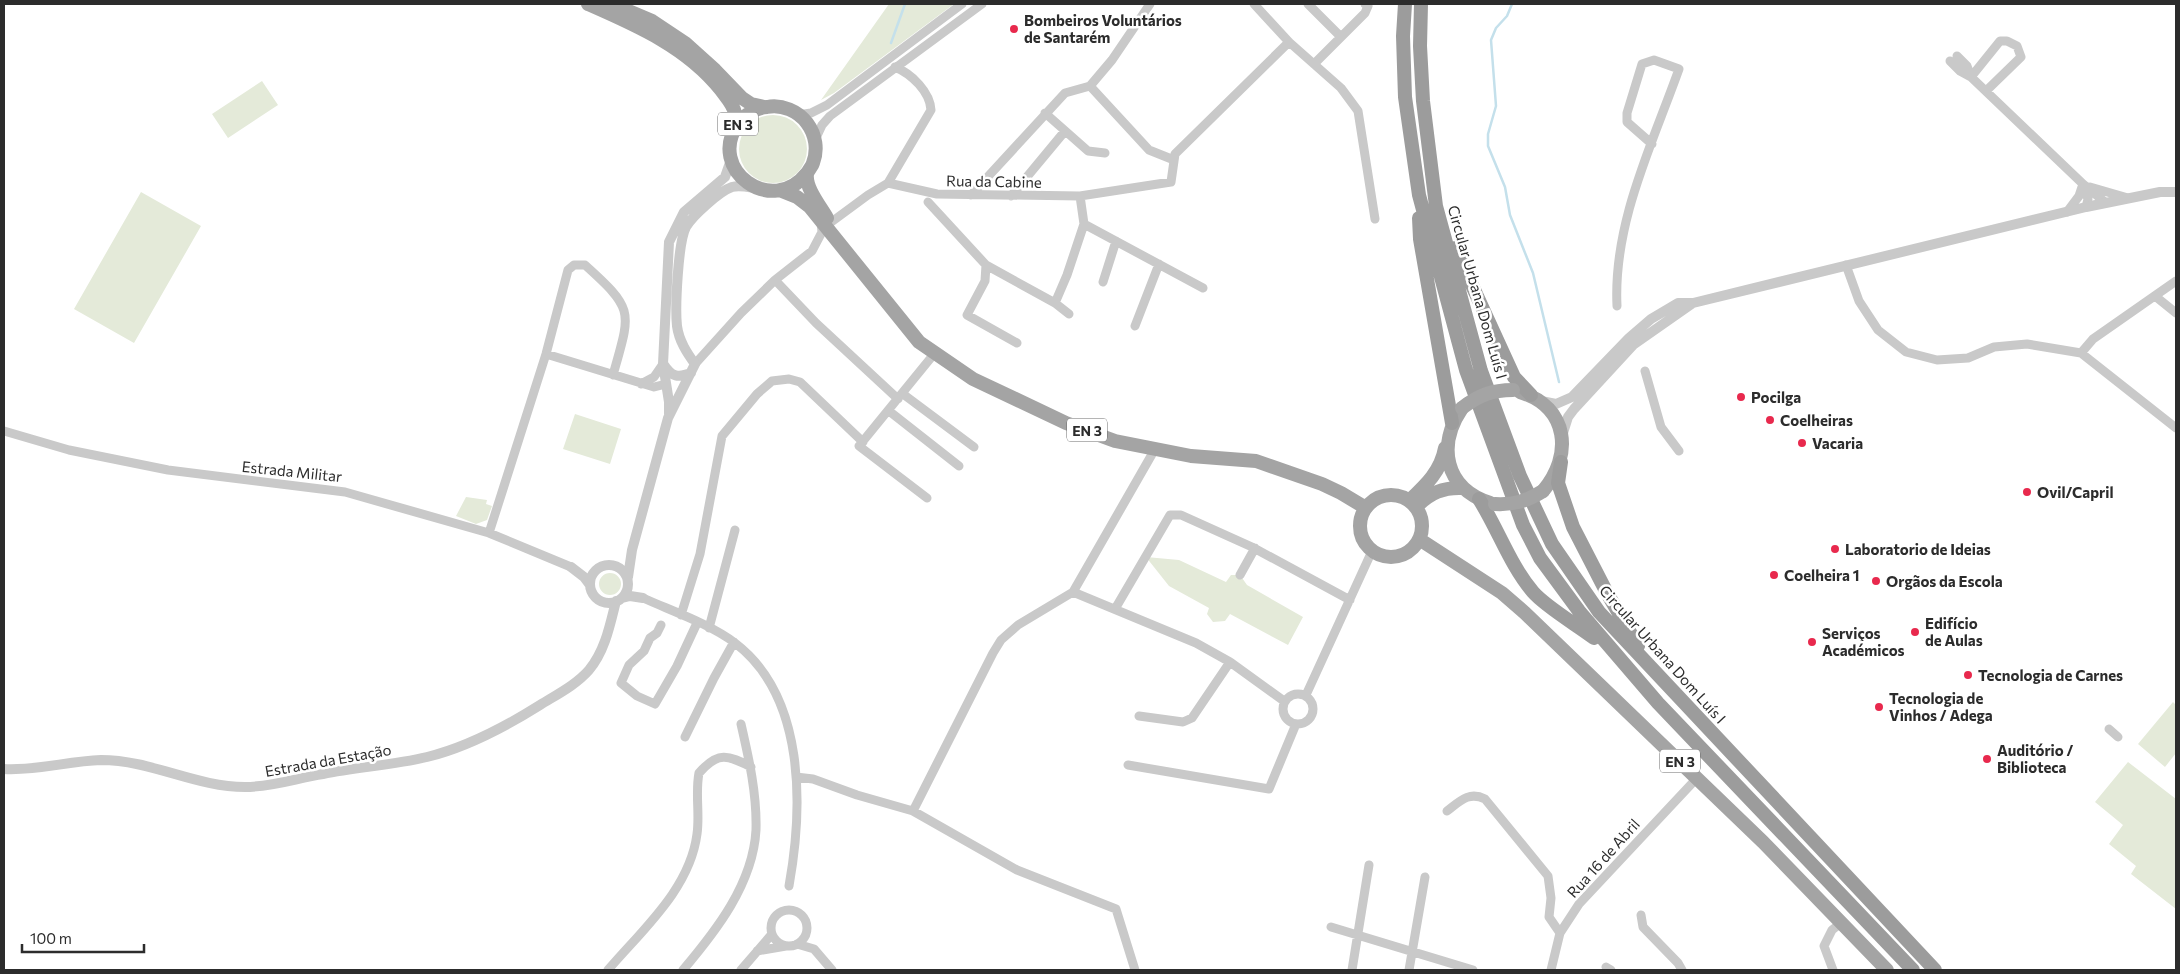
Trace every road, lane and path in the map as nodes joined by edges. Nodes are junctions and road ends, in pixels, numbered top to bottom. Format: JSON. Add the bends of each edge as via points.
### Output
{"nodes":[{"id":1,"x":588,"y":4,"type":"edge"},
{"id":2,"x":612,"y":4,"type":"edge"},
{"id":3,"x":962,"y":4,"type":"edge"},
{"id":4,"x":982,"y":4,"type":"edge"},
{"id":5,"x":1150,"y":4,"type":"edge"},
{"id":6,"x":1254,"y":4,"type":"edge"},
{"id":7,"x":1308,"y":4,"type":"edge"},
{"id":8,"x":1365,"y":4,"type":"edge"},
{"id":9,"x":1405,"y":4,"type":"edge"},
{"id":10,"x":1421,"y":4,"type":"edge"},
{"id":11,"x":1341,"y":37,"type":"junction"},
{"id":12,"x":1289,"y":42,"type":"junction"},
{"id":13,"x":908,"y":58,"type":"junction"},
{"id":14,"x":1954,"y":58,"type":"dead end"},
{"id":15,"x":1314,"y":64,"type":"junction"},
{"id":16,"x":895,"y":67,"type":"junction"},
{"id":17,"x":1971,"y":77,"type":"junction"},
{"id":18,"x":914,"y":80,"type":"junction"},
{"id":19,"x":1090,"y":86,"type":"junction"},
{"id":20,"x":1986,"y":92,"type":"junction"},
{"id":21,"x":764,"y":107,"type":"junction"},
{"id":22,"x":1045,"y":114,"type":"junction"},
{"id":23,"x":798,"y":115,"type":"junction"},
{"id":24,"x":735,"y":128,"type":"junction"},
{"id":25,"x":1065,"y":131,"type":"junction"},
{"id":26,"x":814,"y":140,"type":"junction"},
{"id":27,"x":1652,"y":144,"type":"junction"},
{"id":28,"x":1105,"y":153,"type":"dead end"},
{"id":29,"x":731,"y":160,"type":"junction"},
{"id":30,"x":1174,"y":160,"type":"junction"},
{"id":31,"x":807,"y":174,"type":"junction"},
{"id":32,"x":888,"y":183,"type":"junction"},
{"id":33,"x":2082,"y":184,"type":"junction"},
{"id":34,"x":757,"y":188,"type":"junction"},
{"id":35,"x":782,"y":190,"type":"junction"},
{"id":36,"x":2176,"y":192,"type":"edge"},
{"id":37,"x":971,"y":195,"type":"junction"},
{"id":38,"x":1418,"y":195,"type":"junction"},
{"id":39,"x":1011,"y":196,"type":"junction"},
{"id":40,"x":1080,"y":196,"type":"junction"},
{"id":41,"x":2129,"y":198,"type":"junction"},
{"id":42,"x":928,"y":202,"type":"dead end"},
{"id":43,"x":2106,"y":203,"type":"junction"},
{"id":44,"x":1436,"y":206,"type":"junction"},
{"id":45,"x":2086,"y":208,"type":"junction"},
{"id":46,"x":2067,"y":212,"type":"junction"},
{"id":47,"x":1374,"y":219,"type":"dead end"},
{"id":48,"x":825,"y":222,"type":"junction"},
{"id":49,"x":1084,"y":224,"type":"junction"},
{"id":50,"x":1116,"y":241,"type":"junction"},
{"id":51,"x":1158,"y":264,"type":"junction"},
{"id":52,"x":986,"y":265,"type":"junction"},
{"id":53,"x":1846,"y":265,"type":"junction"},
{"id":54,"x":775,"y":280,"type":"junction"},
{"id":55,"x":2176,"y":281,"type":"edge"},
{"id":56,"x":1103,"y":282,"type":"dead end"},
{"id":57,"x":1203,"y":288,"type":"dead end"},
{"id":58,"x":2155,"y":296,"type":"junction"},
{"id":59,"x":1055,"y":303,"type":"junction"},
{"id":60,"x":1617,"y":306,"type":"dead end"},
{"id":61,"x":2176,"y":313,"type":"edge"},
{"id":62,"x":1069,"y":314,"type":"dead end"},
{"id":63,"x":1136,"y":326,"type":"dead end"},
{"id":64,"x":1018,"y":343,"type":"dead end"},
{"id":65,"x":2081,"y":353,"type":"junction"},
{"id":66,"x":546,"y":354,"type":"junction"},
{"id":67,"x":934,"y":354,"type":"junction"},
{"id":68,"x":663,"y":364,"type":"junction"},
{"id":69,"x":693,"y":368,"type":"junction"},
{"id":70,"x":1645,"y":371,"type":"dead end"},
{"id":71,"x":613,"y":375,"type":"junction"},
{"id":72,"x":1593,"y":382,"type":"junction"},
{"id":73,"x":641,"y":384,"type":"junction"},
{"id":74,"x":666,"y":384,"type":"junction"},
{"id":75,"x":654,"y":387,"type":"junction"},
{"id":76,"x":901,"y":397,"type":"junction"},
{"id":77,"x":1535,"y":398,"type":"junction"},
{"id":78,"x":670,"y":402,"type":"junction"},
{"id":79,"x":889,"y":411,"type":"junction"},
{"id":80,"x":668,"y":418,"type":"junction"},
{"id":81,"x":1452,"y":423,"type":"junction"},
{"id":82,"x":2176,"y":428,"type":"edge"},
{"id":83,"x":4,"y":431,"type":"edge"},
{"id":84,"x":1562,"y":436,"type":"junction"},
{"id":85,"x":1447,"y":440,"type":"junction"},
{"id":86,"x":863,"y":442,"type":"junction"},
{"id":87,"x":974,"y":447,"type":"dead end"},
{"id":88,"x":1155,"y":449,"type":"junction"},
{"id":89,"x":1679,"y":451,"type":"dead end"},
{"id":90,"x":1561,"y":462,"type":"junction"},
{"id":91,"x":959,"y":466,"type":"dead end"},
{"id":92,"x":1463,"y":488,"type":"junction"},
{"id":93,"x":927,"y":498,"type":"dead end"},
{"id":94,"x":1479,"y":499,"type":"junction"},
{"id":95,"x":1412,"y":504,"type":"junction"},
{"id":96,"x":1366,"y":508,"type":"junction"},
{"id":97,"x":735,"y":530,"type":"dead end"},
{"id":98,"x":489,"y":533,"type":"junction"},
{"id":99,"x":1419,"y":539,"type":"junction"},
{"id":100,"x":1255,"y":548,"type":"junction"},
{"id":101,"x":632,"y":550,"type":"junction"},
{"id":102,"x":1372,"y":551,"type":"junction"},
{"id":103,"x":612,"y":565,"type":"junction"},
{"id":104,"x":571,"y":567,"type":"junction"},
{"id":105,"x":596,"y":570,"type":"junction"},
{"id":106,"x":1240,"y":575,"type":"dead end"},
{"id":107,"x":628,"y":581,"type":"junction"},
{"id":108,"x":590,"y":585,"type":"junction"},
{"id":109,"x":1072,"y":592,"type":"junction"},
{"id":110,"x":643,"y":598,"type":"junction"},
{"id":111,"x":619,"y":599,"type":"junction"},
{"id":112,"x":1350,"y":600,"type":"junction"},
{"id":113,"x":603,"y":602,"type":"junction"},
{"id":114,"x":1115,"y":609,"type":"junction"},
{"id":115,"x":681,"y":615,"type":"junction"},
{"id":116,"x":697,"y":623,"type":"junction"},
{"id":117,"x":662,"y":625,"type":"dead end"},
{"id":118,"x":608,"y":627,"type":"junction"},
{"id":119,"x":709,"y":628,"type":"junction"},
{"id":120,"x":734,"y":642,"type":"junction"},
{"id":121,"x":1612,"y":652,"type":"junction"},
{"id":122,"x":1230,"y":662,"type":"junction"},
{"id":123,"x":1654,"y":670,"type":"junction"},
{"id":124,"x":1306,"y":696,"type":"junction"},
{"id":125,"x":1284,"y":702,"type":"junction"},
{"id":126,"x":1139,"y":716,"type":"dead end"},
{"id":127,"x":741,"y":724,"type":"dead end"},
{"id":128,"x":1296,"y":724,"type":"junction"},
{"id":129,"x":2109,"y":729,"type":"dead end"},
{"id":130,"x":685,"y":737,"type":"dead end"},
{"id":131,"x":2118,"y":737,"type":"dead end"},
{"id":132,"x":1128,"y":765,"type":"dead end"},
{"id":133,"x":751,"y":767,"type":"junction"},
{"id":134,"x":4,"y":769,"type":"edge"},
{"id":135,"x":796,"y":777,"type":"junction"},
{"id":136,"x":1697,"y":778,"type":"junction"},
{"id":137,"x":912,"y":811,"type":"junction"},
{"id":138,"x":1447,"y":811,"type":"dead end"},
{"id":139,"x":1369,"y":865,"type":"dead end"},
{"id":140,"x":1425,"y":877,"type":"dead end"},
{"id":141,"x":789,"y":886,"type":"dead end"},
{"id":142,"x":1641,"y":915,"type":"dead end"},
{"id":143,"x":1841,"y":923,"type":"junction"},
{"id":144,"x":807,"y":926,"type":"junction"},
{"id":145,"x":1331,"y":927,"type":"dead end"},
{"id":146,"x":1560,"y":933,"type":"junction"},
{"id":147,"x":772,"y":934,"type":"junction"},
{"id":148,"x":1358,"y":936,"type":"junction"},
{"id":149,"x":796,"y":944,"type":"junction"},
{"id":150,"x":786,"y":946,"type":"junction"},
{"id":151,"x":814,"y":949,"type":"junction"},
{"id":152,"x":1412,"y":950,"type":"junction"},
{"id":153,"x":756,"y":951,"type":"junction"},
{"id":154,"x":608,"y":970,"type":"edge"},
{"id":155,"x":683,"y":970,"type":"edge"},
{"id":156,"x":741,"y":970,"type":"edge"},
{"id":157,"x":832,"y":970,"type":"edge"},
{"id":158,"x":1136,"y":970,"type":"edge"},
{"id":159,"x":1352,"y":970,"type":"edge"},
{"id":160,"x":1409,"y":970,"type":"edge"},
{"id":161,"x":1473,"y":970,"type":"edge"},
{"id":162,"x":1551,"y":970,"type":"edge"},
{"id":163,"x":1682,"y":970,"type":"edge"},
{"id":164,"x":1833,"y":970,"type":"edge"},
{"id":165,"x":1887,"y":970,"type":"edge"},
{"id":166,"x":1913,"y":970,"type":"edge"},
{"id":167,"x":1935,"y":970,"type":"edge"}],
"edges":[{"from":1,"to":24,"type":"main road","number":"EN 3","via":[[662,39],[687,57],[730,101],[735,113]]},
{"from":2,"to":21,"type":"main road","number":"EN 3","via":[[652,21],[715,70],[742,98]]},
{"from":3,"to":23,"type":"street","via":[[827,105]]},
{"from":4,"to":13,"type":"street"},
{"from":5,"to":19,"type":"street"},
{"from":6,"to":12,"type":"street"},
{"from":7,"to":11,"type":"street"},
{"from":8,"to":11,"type":"street","via":[[1368,6],[1365,13]]},
{"from":9,"to":38,"type":"highway","name":"Circular Urbana Dom Luís I","via":[[1405,97]]},
{"from":10,"to":44,"type":"highway","name":"Circular Urbana Dom Luís I","via":[[1423,101]]},
{"from":11,"to":15,"type":"street"},
{"from":12,"to":15,"type":"street"},
{"from":12,"to":30,"type":"street","via":[[1175,154]]},
{"from":13,"to":16,"type":"street"},
{"from":13,"to":18,"type":"street"},
{"from":14,"to":17,"type":"street","via":[[1967,66]]},
{"from":15,"to":47,"type":"street","via":[[1341,88],[1358,111]]},
{"from":16,"to":18,"type":"street"},
{"from":16,"to":26,"type":"street","via":[[830,116]]},
{"from":17,"to":20,"type":"street"},
{"from":17,"to":20,"type":"street","via":[[2000,41],[2016,46],[2021,57]]},
{"from":18,"to":32,"type":"street","via":[[930,101],[931,110]]},
{"from":19,"to":22,"type":"street","via":[[1065,93]]},
{"from":19,"to":30,"type":"street","via":[[1149,150]]},
{"from":20,"to":33,"type":"street"},
{"from":21,"to":23,"type":"main road","number":"EN 3","via":[[782,107]]},
{"from":21,"to":24,"type":"main road","number":"EN 3","via":[[749,113]]},
{"from":22,"to":25,"type":"street"},
{"from":22,"to":37,"type":"street"},
{"from":23,"to":26,"type":"main road","via":[[810,127]]},
{"from":24,"to":29,"type":"main road","number":"EN 3"},
{"from":25,"to":28,"type":"street","via":[[1088,150]]},
{"from":25,"to":39,"type":"street"},
{"from":26,"to":31,"type":"main road","via":[[814,158]]},
{"from":27,"to":27,"type":"street","via":[[1679,68],[1654,60],[1642,64],[1627,113],[1627,122]]},
{"from":27,"to":60,"type":"street","via":[[1622,232]]},
{"from":29,"to":34,"type":"main road","via":[[741,178]]},
{"from":29,"to":68,"type":"street","via":[[725,177],[684,212],[669,242]]},
{"from":30,"to":40,"type":"street","name":"Rua da Cabine","via":[[1171,182]]},
{"from":31,"to":35,"type":"main road","via":[[795,185]]},
{"from":31,"to":48,"type":"main road","number":"EN 3"},
{"from":32,"to":37,"type":"street","name":"Rua da Cabine","via":[[931,193]]},
{"from":32,"to":48,"type":"street"},
{"from":33,"to":41,"type":"street"},
{"from":33,"to":43,"type":"street"},
{"from":33,"to":45,"type":"street","via":[[2088,199]]},
{"from":33,"to":46,"type":"street","via":[[2079,196]]},
{"from":34,"to":35,"type":"main road","number":"EN 3"},
{"from":34,"to":69,"type":"street","via":[[732,187],[696,215],[680,243],[678,327]]},
{"from":35,"to":48,"type":"main road","number":"EN 3","via":[[798,197]]},
{"from":36,"to":41,"type":"street"},
{"from":37,"to":39,"type":"street","name":"Rua da Cabine"},
{"from":38,"to":81,"type":"highway","via":[[1420,239]]},
{"from":38,"to":121,"type":"highway","name":"Circular Urbana Dom Luís I","via":[[1466,370],[1523,525],[1558,584]]},
{"from":39,"to":40,"type":"street","name":"Rua da Cabine"},
{"from":40,"to":49,"type":"street"},
{"from":41,"to":43,"type":"street"},
{"from":42,"to":52,"type":"street"},
{"from":43,"to":45,"type":"street"},
{"from":44,"to":77,"type":"highway","via":[[1514,377]]},
{"from":44,"to":123,"type":"highway","name":"Circular Urbana Dom Luís I","via":[[1481,371],[1520,476],[1552,544],[1599,612]]},
{"from":45,"to":46,"type":"street"},
{"from":46,"to":53,"type":"street"},
{"from":48,"to":54,"type":"street","via":[[812,251]]},
{"from":48,"to":67,"type":"main road","number":"EN 3","via":[[906,329]]},
{"from":49,"to":50,"type":"street"},
{"from":49,"to":59,"type":"street","via":[[1068,275]]},
{"from":50,"to":51,"type":"street"},
{"from":50,"to":56,"type":"street"},
{"from":51,"to":57,"type":"street"},
{"from":51,"to":63,"type":"street"},
{"from":52,"to":59,"type":"street"},
{"from":52,"to":64,"type":"street","via":[[986,281],[967,315]]},
{"from":53,"to":65,"type":"street","via":[[1859,301],[1878,330],[1906,352],[1937,360],[1968,358],[1994,347],[2027,344]]},
{"from":53,"to":72,"type":"street","via":[[1667,308]]},
{"from":54,"to":69,"type":"street"},
{"from":54,"to":76,"type":"street","via":[[816,323]]},
{"from":55,"to":58,"type":"street"},
{"from":58,"to":61,"type":"street"},
{"from":58,"to":65,"type":"street","via":[[2094,338]]},
{"from":59,"to":62,"type":"street"},
{"from":65,"to":82,"type":"street"},
{"from":66,"to":71,"type":"street"},
{"from":66,"to":71,"type":"street","via":[[568,270],[574,265],[585,265],[622,302],[626,328]]},
{"from":66,"to":98,"type":"street"},
{"from":67,"to":76,"type":"street"},
{"from":67,"to":88,"type":"main road","number":"EN 3","via":[[973,379],[1066,423],[1115,440]]},
{"from":68,"to":69,"type":"street","via":[[673,376],[680,378]]},
{"from":68,"to":73,"type":"street","via":[[654,378]]},
{"from":68,"to":74,"type":"street"},
{"from":69,"to":80,"type":"street"},
{"from":70,"to":89,"type":"street","via":[[1661,427]]},
{"from":71,"to":73,"type":"street"},
{"from":72,"to":77,"type":"street","via":[[1556,404]]},
{"from":72,"to":84,"type":"street","via":[[1568,417]]},
{"from":73,"to":75,"type":"street"},
{"from":74,"to":75,"type":"street"},
{"from":74,"to":78,"type":"street"},
{"from":75,"to":78,"type":"street"},
{"from":76,"to":79,"type":"street"},
{"from":76,"to":87,"type":"street"},
{"from":77,"to":81,"type":"main road","bridge":true,"via":[[1513,390],[1494,390],[1477,396],[1462,408]]},
{"from":77,"to":84,"type":"main road","via":[[1554,416]]},
{"from":78,"to":80,"type":"street"},
{"from":79,"to":86,"type":"street"},
{"from":79,"to":91,"type":"street"},
{"from":80,"to":101,"type":"street"},
{"from":81,"to":85,"type":"main road"},
{"from":83,"to":98,"type":"street","name":"Estrada Militar","via":[[69,450],[168,470],[345,492]]},
{"from":84,"to":90,"type":"main road"},
{"from":85,"to":92,"type":"main road","via":[[1447,457]]},
{"from":85,"to":95,"type":"main road","via":[[1443,461]]},
{"from":86,"to":93,"type":"street","via":[[859,446]]},
{"from":86,"to":115,"type":"street","via":[[800,382],[789,379],[772,381],[757,394],[722,436],[700,554]]},
{"from":88,"to":96,"type":"main road","number":"EN 3","via":[[1191,456],[1256,461],[1322,484]]},
{"from":88,"to":109,"type":"street"},
{"from":90,"to":94,"type":"main road","bridge":true,"via":[[1543,491],[1528,500],[1495,504]]},
{"from":90,"to":123,"type":"highway","via":[[1558,483],[1573,527],[1622,621]]},
{"from":92,"to":94,"type":"main road"},
{"from":92,"to":95,"type":"main road","via":[[1433,492]]},
{"from":94,"to":121,"type":"highway","via":[[1520,575],[1534,594]]},
{"from":95,"to":96,"type":"main road","via":[[1399,496],[1388,495],[1378,498]]},
{"from":95,"to":99,"type":"main road","via":[[1422,525]]},
{"from":96,"to":102,"type":"main road","via":[[1360,523],[1361,534]]},
{"from":97,"to":119,"type":"street"},
{"from":98,"to":104,"type":"street","name":"Estrada Militar"},
{"from":99,"to":102,"type":"main road","via":[[1411,550],[1392,558]]},
{"from":99,"to":136,"type":"main road","number":"EN 3","via":[[1502,593]]},
{"from":100,"to":106,"type":"street"},
{"from":100,"to":112,"type":"street"},
{"from":100,"to":114,"type":"street","via":[[1181,515],[1170,515]]},
{"from":101,"to":103,"type":"street"},
{"from":101,"to":107,"type":"street"},
{"from":102,"to":112,"type":"street"},
{"from":103,"to":105,"type":"street","via":[[603,565]]},
{"from":103,"to":107,"type":"street","via":[[620,568]]},
{"from":104,"to":105,"type":"street","name":"Estrada Militar"},
{"from":104,"to":108,"type":"street","name":"Estrada Militar"},
{"from":105,"to":108,"type":"street"},
{"from":107,"to":110,"type":"street"},
{"from":107,"to":111,"type":"street"},
{"from":108,"to":113,"type":"street","via":[[592,593]]},
{"from":109,"to":114,"type":"street"},
{"from":109,"to":137,"type":"street","via":[[1018,625],[1002,640]]},
{"from":110,"to":111,"type":"street","via":[[630,596]]},
{"from":110,"to":115,"type":"street"},
{"from":111,"to":113,"type":"street"},
{"from":111,"to":118,"type":"street","name":"Estrada da Estação"},
{"from":112,"to":124,"type":"street"},
{"from":113,"to":118,"type":"street","name":"Estrada da Estação"},
{"from":114,"to":122,"type":"street","via":[[1196,643]]},
{"from":115,"to":116,"type":"street"},
{"from":116,"to":117,"type":"street","via":[[655,704],[621,684],[629,664],[644,651]]},
{"from":116,"to":119,"type":"street"},
{"from":118,"to":134,"type":"street","name":"Estrada da Estação","via":[[599,655],[588,672],[576,682],[480,739],[428,757],[308,776],[267,786],[245,787],[219,785],[138,764],[102,760]]},
{"from":119,"to":120,"type":"street"},
{"from":120,"to":130,"type":"street"},
{"from":120,"to":135,"type":"street","via":[[751,657],[776,694],[784,713]]},
{"from":121,"to":166,"type":"highway","name":"Circular Urbana Dom Luís I"},
{"from":122,"to":125,"type":"street"},
{"from":122,"to":126,"type":"street","via":[[1192,718],[1183,722]]},
{"from":123,"to":167,"type":"highway","name":"Circular Urbana Dom Luís I"},
{"from":124,"to":125,"type":"street","via":[[1296,693]]},
{"from":124,"to":128,"type":"street","via":[[1313,704],[1313,714],[1306,722]]},
{"from":125,"to":128,"type":"street","via":[[1284,716]]},
{"from":127,"to":133,"type":"street"},
{"from":128,"to":132,"type":"street","via":[[1270,789]]},
{"from":129,"to":131,"type":"street"},
{"from":133,"to":154,"type":"street","via":[[733,758],[718,757],[699,773],[698,834],[682,881]]},
{"from":133,"to":155,"type":"street","via":[[756,832],[747,870],[732,905]]},
{"from":135,"to":137,"type":"street","via":[[813,779]]},
{"from":135,"to":141,"type":"street","via":[[797,834]]},
{"from":136,"to":143,"type":"main road","number":"EN 3"},
{"from":136,"to":146,"type":"street","name":"Rua 16 de Abril","via":[[1601,879]]},
{"from":137,"to":158,"type":"street","via":[[1016,870],[1116,909]]},
{"from":138,"to":146,"type":"street","via":[[1468,796],[1478,795],[1485,799],[1548,876],[1549,917]]},
{"from":139,"to":148,"type":"street"},
{"from":140,"to":152,"type":"street"},
{"from":142,"to":163,"type":"street","via":[[1643,927]]},
{"from":143,"to":164,"type":"street","via":[[1832,930],[1824,946]]},
{"from":143,"to":165,"type":"main road","number":"EN 3"},
{"from":144,"to":147,"type":"street","via":[[798,912],[786,910],[775,916]]},
{"from":144,"to":149,"type":"street","via":[[805,937]]},
{"from":144,"to":151,"type":"street"},
{"from":145,"to":148,"type":"street"},
{"from":146,"to":162,"type":"street","name":"Rua 16 de Abril"},
{"from":147,"to":150,"type":"street"},
{"from":147,"to":153,"type":"street"},
{"from":148,"to":152,"type":"street"},
{"from":148,"to":159,"type":"street"},
{"from":149,"to":150,"type":"street"},
{"from":149,"to":151,"type":"street"},
{"from":150,"to":153,"type":"street"},
{"from":151,"to":157,"type":"street"},
{"from":152,"to":160,"type":"street"},
{"from":152,"to":161,"type":"street"},
{"from":153,"to":156,"type":"street"}]}
